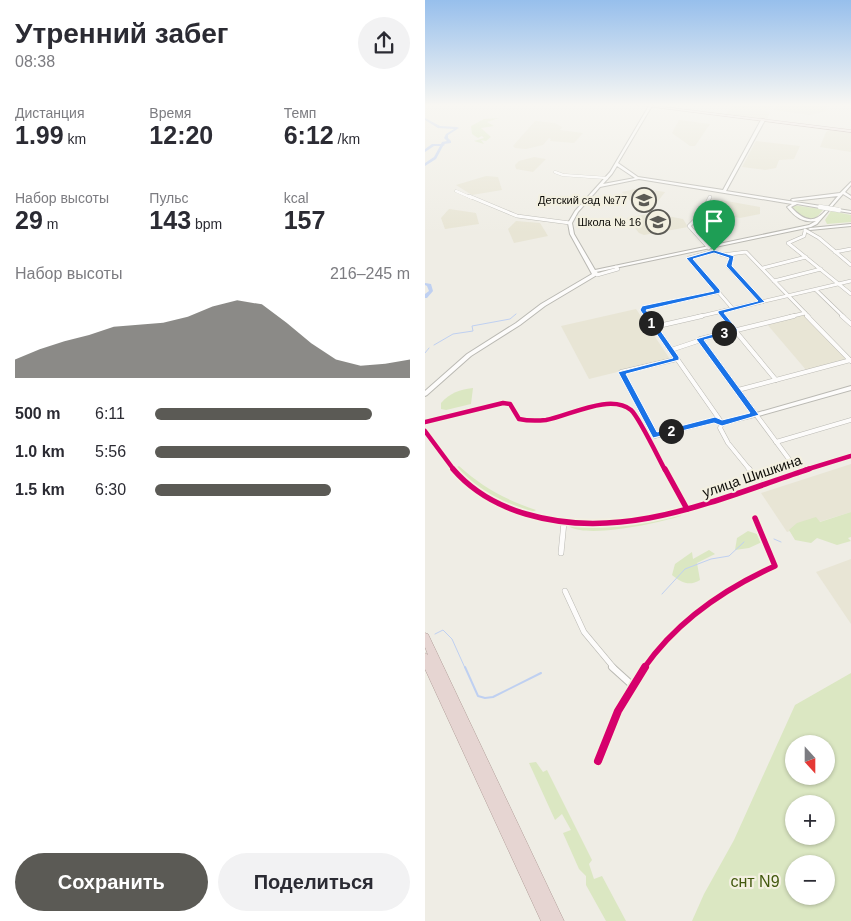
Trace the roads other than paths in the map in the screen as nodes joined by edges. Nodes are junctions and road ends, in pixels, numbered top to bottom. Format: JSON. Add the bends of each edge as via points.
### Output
{"nodes":[{"id":1,"x":627,"y":147,"type":"edge"},
{"id":2,"x":748,"y":147,"type":"edge"},
{"id":3,"x":617,"y":164,"type":"junction"},
{"id":4,"x":555,"y":172,"type":"dead end"},
{"id":5,"x":639,"y":178,"type":"junction"},
{"id":6,"x":604,"y":180,"type":"junction"},
{"id":7,"x":851,"y":183,"type":"edge"},
{"id":8,"x":600,"y":186,"type":"junction"},
{"id":9,"x":455,"y":191,"type":"dead end"},
{"id":10,"x":724,"y":192,"type":"junction"},
{"id":11,"x":842,"y":193,"type":"junction"},
{"id":12,"x":826,"y":196,"type":"junction"},
{"id":13,"x":710,"y":197,"type":"dead end"},
{"id":14,"x":851,"y":198,"type":"edge"},
{"id":15,"x":771,"y":199,"type":"junction"},
{"id":16,"x":798,"y":200,"type":"junction"},
{"id":17,"x":784,"y":201,"type":"junction"},
{"id":18,"x":836,"y":201,"type":"junction"},
{"id":19,"x":806,"y":205,"type":"junction"},
{"id":20,"x":851,"y":212,"type":"edge"},
{"id":21,"x":823,"y":215,"type":"junction"},
{"id":22,"x":570,"y":223,"type":"junction"},
{"id":23,"x":851,"y":224,"type":"edge"},
{"id":24,"x":796,"y":230,"type":"junction"},
{"id":25,"x":805,"y":230,"type":"junction"},
{"id":26,"x":851,"y":248,"type":"edge"},
{"id":27,"x":712,"y":249,"type":"junction"},
{"id":28,"x":835,"y":252,"type":"junction"},
{"id":29,"x":722,"y":255,"type":"junction"},
{"id":30,"x":806,"y":257,"type":"junction"},
{"id":31,"x":850,"y":264,"type":"edge"},
{"id":32,"x":763,"y":268,"type":"junction"},
{"id":33,"x":821,"y":269,"type":"junction"},
{"id":34,"x":596,"y":273,"type":"junction"},
{"id":35,"x":774,"y":281,"type":"junction"},
{"id":36,"x":851,"y":281,"type":"edge"},
{"id":37,"x":840,"y":284,"type":"junction"},
{"id":38,"x":816,"y":290,"type":"junction"},
{"id":39,"x":718,"y":292,"type":"junction"},
{"id":40,"x":851,"y":294,"type":"edge"},
{"id":41,"x":789,"y":296,"type":"junction"},
{"id":42,"x":762,"y":302,"type":"junction"},
{"id":43,"x":733,"y":309,"type":"junction"},
{"id":44,"x":720,"y":312,"type":"junction"},
{"id":45,"x":805,"y":313,"type":"junction"},
{"id":46,"x":851,"y":324,"type":"edge"},
{"id":47,"x":654,"y":327,"type":"junction"},
{"id":48,"x":735,"y":330,"type":"junction"},
{"id":49,"x":700,"y":339,"type":"junction"},
{"id":50,"x":671,"y":350,"type":"junction"},
{"id":51,"x":677,"y":359,"type":"junction"},
{"id":52,"x":851,"y":360,"type":"edge"},
{"id":53,"x":775,"y":380,"type":"junction"},
{"id":54,"x":851,"y":388,"type":"edge"},
{"id":55,"x":738,"y":390,"type":"junction"},
{"id":56,"x":425,"y":394,"type":"edge"},
{"id":57,"x":755,"y":415,"type":"junction"},
{"id":58,"x":851,"y":420,"type":"edge"},
{"id":59,"x":425,"y":422,"type":"edge"},
{"id":60,"x":722,"y":423,"type":"junction"},
{"id":61,"x":425,"y":431,"type":"edge"},
{"id":62,"x":776,"y":442,"type":"junction"},
{"id":63,"x":851,"y":456,"type":"edge"},
{"id":64,"x":798,"y":472,"type":"junction"},
{"id":65,"x":762,"y":485,"type":"junction"},
{"id":66,"x":687,"y":509,"type":"junction"},
{"id":67,"x":755,"y":518,"type":"dead end"},
{"id":68,"x":563,"y":522,"type":"junction"},
{"id":69,"x":561,"y":553,"type":"dead end"},
{"id":70,"x":565,"y":591,"type":"dead end"},
{"id":71,"x":425,"y":637,"type":"edge"},
{"id":72,"x":425,"y":658,"type":"edge"},
{"id":73,"x":632,"y":685,"type":"junction"},
{"id":74,"x":598,"y":761,"type":"dead end"},
{"id":75,"x":547,"y":921,"type":"edge"},
{"id":76,"x":558,"y":921,"type":"edge"}],
"edges":[{"from":1,"to":3,"type":"street"},
{"from":2,"to":10,"type":"street"},
{"from":3,"to":5,"type":"street"},
{"from":3,"to":6,"type":"street"},
{"from":4,"to":6,"type":"street"},
{"from":5,"to":8,"type":"street"},
{"from":5,"to":10,"type":"street"},
{"from":6,"to":8,"type":"street"},
{"from":7,"to":11,"type":"street"},
{"from":8,"to":22,"type":"street"},
{"from":9,"to":22,"type":"street","via":[[517,216]]},
{"from":10,"to":15,"type":"street"},
{"from":11,"to":12,"type":"street"},
{"from":11,"to":14,"type":"street"},
{"from":11,"to":18,"type":"street"},
{"from":12,"to":16,"type":"street"},
{"from":12,"to":18,"type":"street"},
{"from":13,"to":27,"type":"street","via":[[702,213],[689,226]]},
{"from":15,"to":17,"type":"street"},
{"from":15,"to":24,"type":"street","via":[[782,204],[799,223]]},
{"from":16,"to":17,"type":"street"},
{"from":16,"to":19,"type":"street"},
{"from":17,"to":19,"type":"street"},
{"from":18,"to":21,"type":"street"},
{"from":19,"to":20,"type":"street","bridge":true},
{"from":19,"to":21,"type":"street","via":[[792,204],[789,207],[802,220],[813,221]]},
{"from":21,"to":23,"type":"street","via":[[822,220],[826,224]]},
{"from":21,"to":24,"type":"street","via":[[813,225]]},
{"from":22,"to":34,"type":"street","via":[[572,234]]},
{"from":23,"to":25,"type":"street"},
{"from":24,"to":25,"type":"street"},
{"from":24,"to":27,"type":"street"},
{"from":25,"to":28,"type":"street"},
{"from":25,"to":30,"type":"street","via":[[804,236],[788,243]]},
{"from":26,"to":28,"type":"street"},
{"from":27,"to":29,"type":"street"},
{"from":27,"to":34,"type":"street"},
{"from":27,"to":39,"type":"street","via":[[689,258]]},
{"from":28,"to":31,"type":"street"},
{"from":29,"to":32,"type":"street","via":[[745,252]]},
{"from":29,"to":42,"type":"street","via":[[732,258],[729,266]]},
{"from":30,"to":32,"type":"street"},
{"from":30,"to":33,"type":"street"},
{"from":32,"to":35,"type":"street"},
{"from":33,"to":35,"type":"street"},
{"from":33,"to":37,"type":"street"},
{"from":34,"to":56,"type":"street","via":[[469,355]]},
{"from":35,"to":41,"type":"street"},
{"from":36,"to":37,"type":"street"},
{"from":37,"to":38,"type":"street"},
{"from":37,"to":40,"type":"street"},
{"from":38,"to":41,"type":"street"},
{"from":38,"to":46,"type":"street"},
{"from":39,"to":43,"type":"street"},
{"from":39,"to":47,"type":"street","via":[[644,308]]},
{"from":41,"to":42,"type":"street"},
{"from":41,"to":45,"type":"street"},
{"from":42,"to":43,"type":"street"},
{"from":43,"to":44,"type":"street"},
{"from":44,"to":47,"type":"street"},
{"from":44,"to":48,"type":"street"},
{"from":45,"to":48,"type":"street"},
{"from":45,"to":52,"type":"street"},
{"from":47,"to":50,"type":"street"},
{"from":48,"to":49,"type":"street"},
{"from":48,"to":53,"type":"street"},
{"from":49,"to":50,"type":"street"},
{"from":49,"to":55,"type":"street"},
{"from":50,"to":51,"type":"street"},
{"from":51,"to":60,"type":"street"},
{"from":51,"to":60,"type":"street","via":[[621,372],[655,436],[715,420]]},
{"from":52,"to":53,"type":"street"},
{"from":53,"to":55,"type":"street"},
{"from":54,"to":57,"type":"street"},
{"from":55,"to":57,"type":"street"},
{"from":57,"to":60,"type":"street"},
{"from":57,"to":62,"type":"street"},
{"from":58,"to":62,"type":"street"},
{"from":59,"to":66,"type":"street","via":[[503,403],[510,404],[519,419],[532,422],[621,404],[633,411]]},
{"from":60,"to":65,"type":"street","via":[[720,428],[729,444]]},
{"from":61,"to":68,"type":"street","name":"улица Шишкина","via":[[448,464],[475,489],[526,514]]},
{"from":62,"to":64,"type":"street"},
{"from":63,"to":64,"type":"street","name":"улица Шишкина"},
{"from":64,"to":65,"type":"street","name":"улица Шишкина"},
{"from":65,"to":66,"type":"street","name":"улица Шишкина"},
{"from":66,"to":68,"type":"street","name":"улица Шишкина","via":[[630,522]]},
{"from":67,"to":73,"type":"street","via":[[775,566],[727,590],[703,607],[672,635]]},
{"from":68,"to":69,"type":"street"},
{"from":70,"to":73,"type":"street","via":[[572,613],[592,645]]},
{"from":71,"to":76,"type":"highway"},
{"from":72,"to":75,"type":"highway"},
{"from":73,"to":74,"type":"street"}]}
